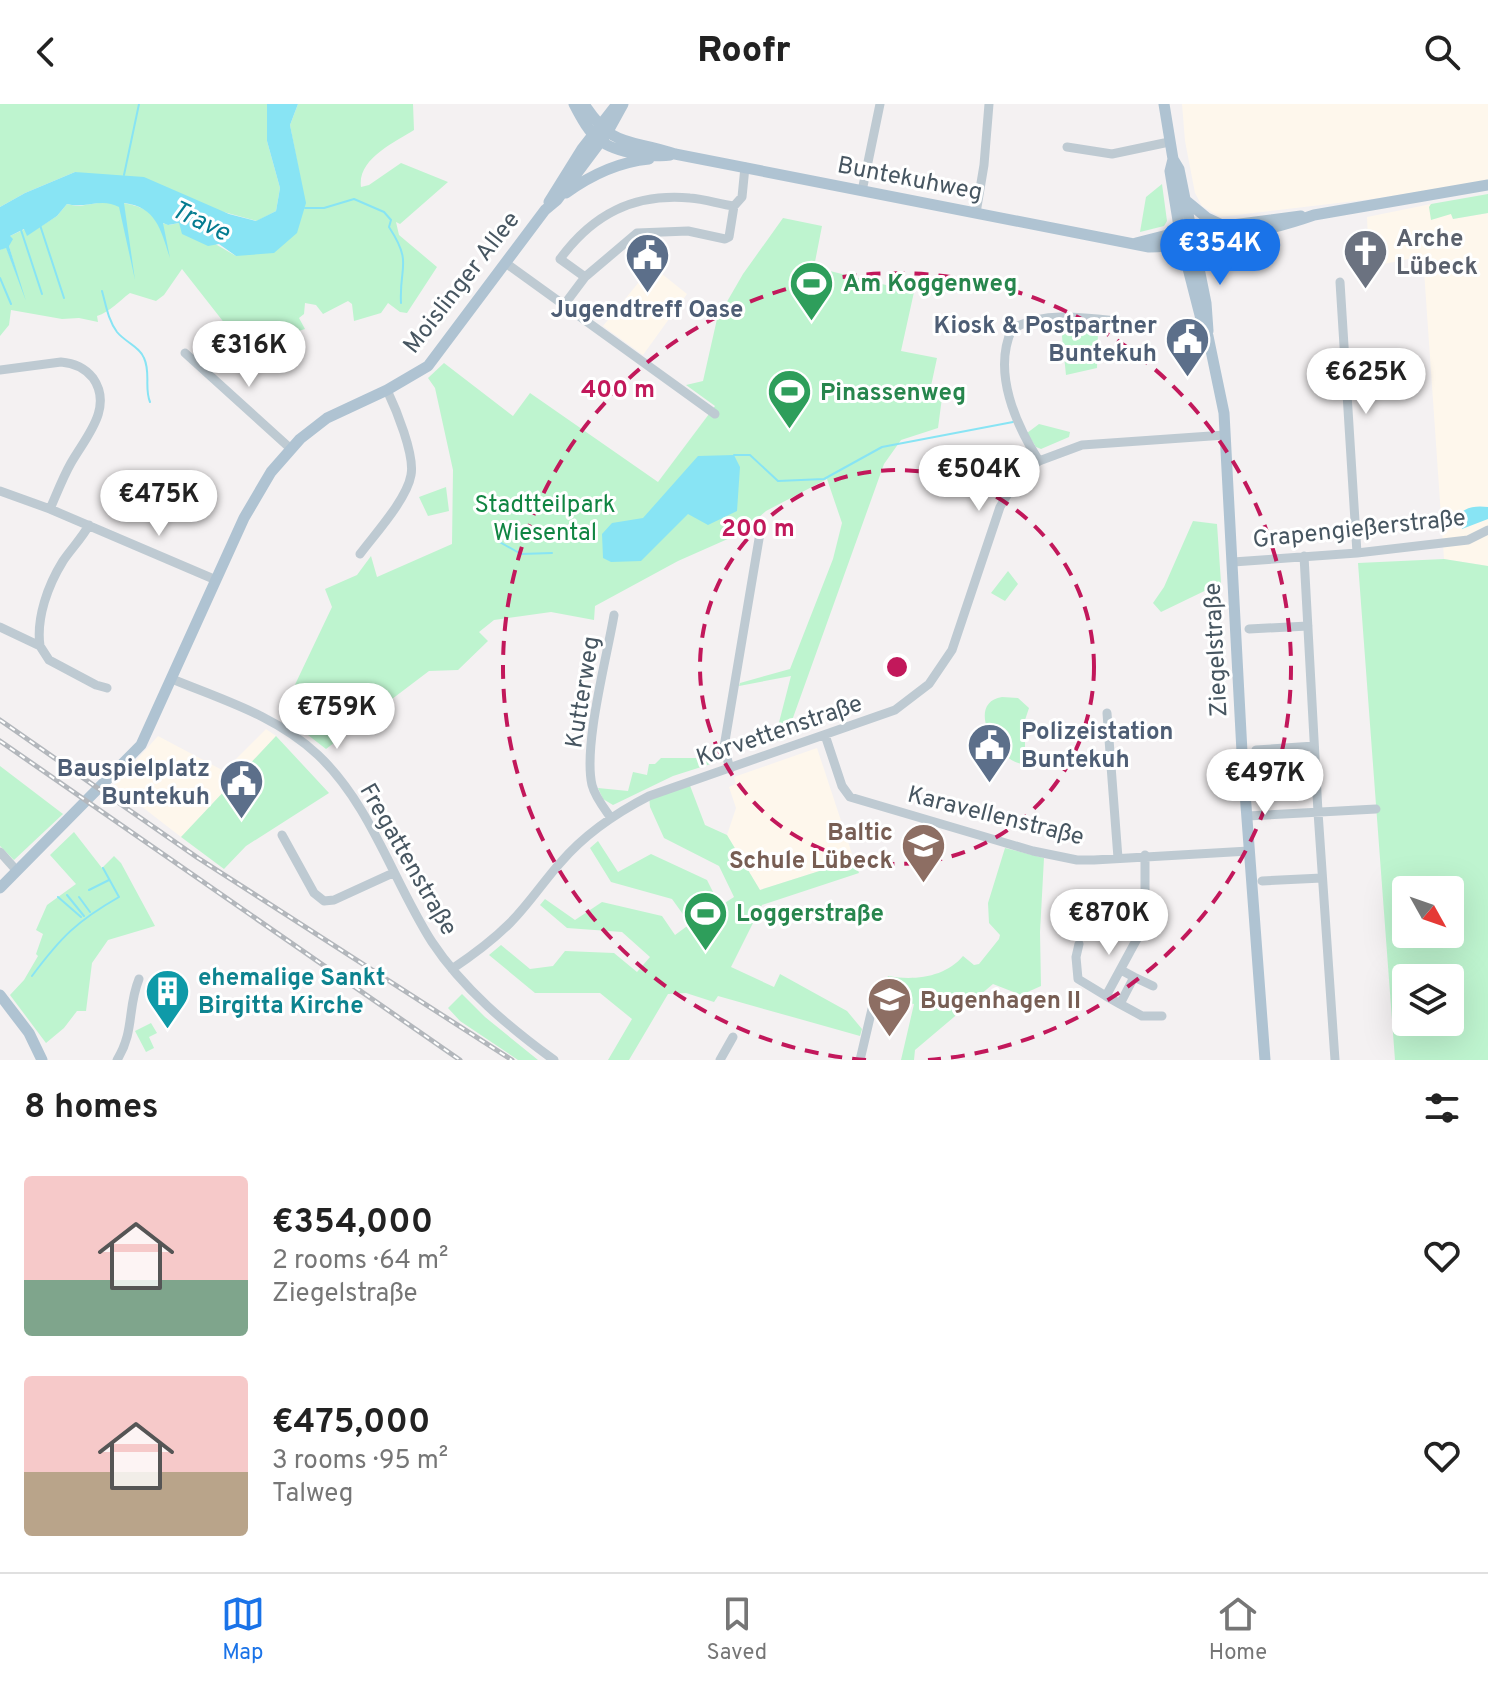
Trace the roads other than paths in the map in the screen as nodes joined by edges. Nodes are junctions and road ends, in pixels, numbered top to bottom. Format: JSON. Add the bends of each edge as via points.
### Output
{"nodes":[{"id":1,"x":574,"y":104,"type":"edge"},
{"id":2,"x":584,"y":104,"type":"edge"},
{"id":3,"x":617,"y":104,"type":"edge"},
{"id":4,"x":623,"y":104,"type":"edge"},
{"id":5,"x":880,"y":104,"type":"edge"},
{"id":6,"x":989,"y":104,"type":"edge"},
{"id":7,"x":1164,"y":104,"type":"edge"},
{"id":8,"x":597,"y":136,"type":"junction"},
{"id":9,"x":1169,"y":142,"type":"junction"},
{"id":10,"x":1067,"y":147,"type":"dead end"},
{"id":11,"x":675,"y":154,"type":"junction"},
{"id":12,"x":661,"y":157,"type":"junction"},
{"id":13,"x":1173,"y":159,"type":"junction"},
{"id":14,"x":745,"y":167,"type":"junction"},
{"id":15,"x":1488,"y":185,"type":"edge"},
{"id":16,"x":862,"y":191,"type":"junction"},
{"id":17,"x":1184,"y":199,"type":"junction"},
{"id":18,"x":557,"y":200,"type":"junction"},
{"id":19,"x":734,"y":206,"type":"junction"},
{"id":20,"x":545,"y":210,"type":"junction"},
{"id":21,"x":976,"y":213,"type":"junction"},
{"id":22,"x":1314,"y":215,"type":"junction"},
{"id":23,"x":1223,"y":225,"type":"junction"},
{"id":24,"x":1186,"y":237,"type":"junction"},
{"id":25,"x":507,"y":264,"type":"junction"},
{"id":26,"x":585,"y":277,"type":"junction"},
{"id":27,"x":1340,"y":282,"type":"dead end"},
{"id":28,"x":564,"y":305,"type":"junction"},
{"id":29,"x":1124,"y":322,"type":"dead end"},
{"id":30,"x":185,"y":353,"type":"dead end"},
{"id":31,"x":0,"y":370,"type":"edge"},
{"id":32,"x":387,"y":390,"type":"junction"},
{"id":33,"x":715,"y":414,"type":"dead end"},
{"id":34,"x":1225,"y":435,"type":"junction"},
{"id":35,"x":291,"y":449,"type":"junction"},
{"id":36,"x":1039,"y":461,"type":"junction"},
{"id":37,"x":0,"y":491,"type":"edge"},
{"id":38,"x":50,"y":509,"type":"junction"},
{"id":39,"x":89,"y":525,"type":"junction"},
{"id":40,"x":1488,"y":530,"type":"edge"},
{"id":41,"x":760,"y":533,"type":"dead end"},
{"id":42,"x":1357,"y":553,"type":"junction"},
{"id":43,"x":360,"y":554,"type":"dead end"},
{"id":44,"x":1304,"y":556,"type":"junction"},
{"id":45,"x":1233,"y":562,"type":"junction"},
{"id":46,"x":216,"y":580,"type":"junction"},
{"id":47,"x":614,"y":615,"type":"dead end"},
{"id":48,"x":1308,"y":626,"type":"junction"},
{"id":49,"x":0,"y":627,"type":"edge"},
{"id":50,"x":1249,"y":629,"type":"dead end"},
{"id":51,"x":40,"y":646,"type":"junction"},
{"id":52,"x":172,"y":679,"type":"junction"},
{"id":53,"x":107,"y":688,"type":"dead end"},
{"id":54,"x":1107,"y":713,"type":"dead end"},
{"id":55,"x":825,"y":735,"type":"junction"},
{"id":56,"x":1314,"y":746,"type":"junction"},
{"id":57,"x":1256,"y":750,"type":"dead end"},
{"id":58,"x":730,"y":769,"type":"junction"},
{"id":59,"x":1376,"y":809,"type":"dead end"},
{"id":60,"x":1318,"y":812,"type":"junction"},
{"id":61,"x":1247,"y":816,"type":"junction"},
{"id":62,"x":611,"y":818,"type":"junction"},
{"id":63,"x":282,"y":835,"type":"dead end"},
{"id":64,"x":1249,"y":851,"type":"junction"},
{"id":65,"x":0,"y":852,"type":"edge"},
{"id":66,"x":1145,"y":855,"type":"junction"},
{"id":67,"x":1118,"y":858,"type":"junction"},
{"id":68,"x":17,"y":871,"type":"junction"},
{"id":69,"x":393,"y":873,"type":"junction"},
{"id":70,"x":1322,"y":878,"type":"junction"},
{"id":71,"x":1262,"y":881,"type":"dead end"},
{"id":72,"x":0,"y":888,"type":"edge"},
{"id":73,"x":1079,"y":944,"type":"dead end"},
{"id":74,"x":452,"y":969,"type":"junction"},
{"id":75,"x":1121,"y":970,"type":"junction"},
{"id":76,"x":1134,"y":977,"type":"junction"},
{"id":77,"x":139,"y":979,"type":"dead end"},
{"id":78,"x":1153,"y":986,"type":"dead end"},
{"id":79,"x":0,"y":995,"type":"edge"},
{"id":80,"x":1106,"y":996,"type":"junction"},
{"id":81,"x":1120,"y":1004,"type":"junction"},
{"id":82,"x":872,"y":1009,"type":"dead end"},
{"id":83,"x":1162,"y":1016,"type":"dead end"},
{"id":84,"x":733,"y":1037,"type":"dead end"},
{"id":85,"x":42,"y":1060,"type":"edge"},
{"id":86,"x":117,"y":1060,"type":"edge"},
{"id":87,"x":554,"y":1060,"type":"edge"},
{"id":88,"x":720,"y":1060,"type":"edge"},
{"id":89,"x":860,"y":1060,"type":"edge"},
{"id":90,"x":1265,"y":1060,"type":"edge"},
{"id":91,"x":1335,"y":1060,"type":"edge"}],
"edges":[{"from":1,"to":8,"type":"main road"},
{"from":2,"to":8,"type":"main road"},
{"from":3,"to":8,"type":"main road"},
{"from":4,"to":8,"type":"main road","name":"Moislinger Allee"},
{"from":5,"to":16,"type":"street"},
{"from":6,"to":21,"type":"street"},
{"from":7,"to":9,"type":"main road","name":"Ziegelstraße"},
{"from":8,"to":11,"type":"main road","name":"Buntekuhweg"},
{"from":8,"to":12,"type":"main road","name":"Buntekuhweg","via":[[611,149]]},
{"from":8,"to":18,"type":"main road","name":"Moislinger Allee"},
{"from":8,"to":20,"type":"main road","name":"Moislinger Allee"},
{"from":9,"to":10,"type":"street","via":[[1112,154]]},
{"from":9,"to":13,"type":"main road","name":"Ziegelstraße"},
{"from":11,"to":12,"type":"main road","name":"Buntekuhweg"},
{"from":11,"to":14,"type":"main road","name":"Buntekuhweg"},
{"from":12,"to":18,"type":"main road","via":[[602,171]]},
{"from":13,"to":17,"type":"main road","name":"Ziegelstraße"},
{"from":13,"to":24,"type":"main road","name":"Ziegelstraße","via":[[1170,171]]},
{"from":14,"to":16,"type":"main road","name":"Buntekuhweg"},
{"from":14,"to":19,"type":"street","via":[[742,197]]},
{"from":15,"to":22,"type":"main road"},
{"from":16,"to":21,"type":"main road","name":"Buntekuhweg"},
{"from":17,"to":23,"type":"main road"},
{"from":17,"to":24,"type":"main road","name":"Ziegelstraße"},
{"from":18,"to":20,"type":"main road","name":"Moislinger Allee"},
{"from":19,"to":26,"type":"street","via":[[725,239],[688,231],[637,233]]},
{"from":19,"to":26,"type":"street","via":[[650,197],[609,211],[560,259]]},
{"from":20,"to":25,"type":"main road","name":"Moislinger Allee"},
{"from":21,"to":24,"type":"main road","name":"Buntekuhweg","via":[[1149,247]]},
{"from":22,"to":23,"type":"main road"},
{"from":22,"to":24,"type":"main road","via":[[1292,223]]},
{"from":23,"to":24,"type":"main road"},
{"from":24,"to":34,"type":"main road","name":"Ziegelstraße"},
{"from":25,"to":28,"type":"street"},
{"from":25,"to":32,"type":"main road","name":"Moislinger Allee","via":[[428,366]]},
{"from":26,"to":28,"type":"street"},
{"from":27,"to":42,"type":"street"},
{"from":28,"to":33,"type":"street"},
{"from":29,"to":36,"type":"street","via":[[1051,318],[1012,329],[1006,360],[1008,394],[1020,431]]},
{"from":30,"to":35,"type":"street"},
{"from":31,"to":38,"type":"street","via":[[70,363],[86,370],[98,387],[98,416]]},
{"from":32,"to":35,"type":"main road","name":"Moislinger Allee","via":[[330,416]]},
{"from":32,"to":43,"type":"street","via":[[412,473]]},
{"from":34,"to":36,"type":"street","name":"Korvettenstraße","via":[[1082,445]]},
{"from":34,"to":45,"type":"main road","name":"Ziegelstraße"},
{"from":35,"to":46,"type":"main road","name":"Moislinger Allee","via":[[257,493]]},
{"from":36,"to":55,"type":"street","name":"Korvettenstraße","via":[[1015,482],[1000,507],[952,650],[937,675],[895,710]]},
{"from":37,"to":38,"type":"street"},
{"from":38,"to":39,"type":"street"},
{"from":39,"to":46,"type":"street"},
{"from":39,"to":51,"type":"street","via":[[50,588]]},
{"from":40,"to":42,"type":"street","name":"Grapengießerstraße","via":[[1468,540]]},
{"from":41,"to":58,"type":"street","via":[[724,747]]},
{"from":42,"to":44,"type":"street","name":"Grapengießerstraße"},
{"from":44,"to":45,"type":"street","name":"Grapengießerstraße"},
{"from":44,"to":48,"type":"street"},
{"from":45,"to":61,"type":"main road","name":"Ziegelstraße"},
{"from":46,"to":52,"type":"main road","name":"Moislinger Allee"},
{"from":47,"to":62,"type":"street","name":"Kutterweg","via":[[590,754],[592,785]]},
{"from":48,"to":50,"type":"street"},
{"from":48,"to":56,"type":"street"},
{"from":49,"to":51,"type":"street"},
{"from":51,"to":53,"type":"street","via":[[49,660]]},
{"from":52,"to":68,"type":"main road","name":"Moislinger Allee","via":[[141,745]]},
{"from":52,"to":69,"type":"street","name":"Fregattenstraße","via":[[276,723],[309,747],[350,793]]},
{"from":54,"to":67,"type":"street"},
{"from":55,"to":58,"type":"street","name":"Korvettenstraße"},
{"from":55,"to":67,"type":"street","name":"Karavellenstraße","via":[[842,786],[857,800],[1050,855]]},
{"from":56,"to":57,"type":"street"},
{"from":56,"to":60,"type":"street"},
{"from":58,"to":62,"type":"street","name":"Korvettenstraße","via":[[649,796]]},
{"from":59,"to":60,"type":"street"},
{"from":60,"to":61,"type":"street"},
{"from":60,"to":70,"type":"street"},
{"from":61,"to":64,"type":"main road","name":"Ziegelstraße"},
{"from":62,"to":74,"type":"street","name":"Korvettenstraße","via":[[562,860],[508,925]]},
{"from":63,"to":69,"type":"street","via":[[314,893],[324,901]]},
{"from":64,"to":66,"type":"street","name":"Karavellenstraße"},
{"from":64,"to":90,"type":"main road","name":"Ziegelstraße"},
{"from":65,"to":68,"type":"street"},
{"from":66,"to":67,"type":"street","name":"Karavellenstraße"},
{"from":66,"to":75,"type":"street","via":[[1147,915]]},
{"from":68,"to":72,"type":"main road","name":"Moislinger Allee"},
{"from":69,"to":74,"type":"street","name":"Fregattenstraße"},
{"from":70,"to":71,"type":"street"},
{"from":70,"to":91,"type":"street"},
{"from":73,"to":80,"type":"street","via":[[1078,979]]},
{"from":74,"to":87,"type":"street","name":"Fregattenstraße"},
{"from":75,"to":76,"type":"street"},
{"from":75,"to":80,"type":"street"},
{"from":76,"to":78,"type":"street"},
{"from":76,"to":81,"type":"street"},
{"from":77,"to":86,"type":"street","via":[[129,1036]]},
{"from":79,"to":85,"type":"main road"},
{"from":80,"to":81,"type":"street"},
{"from":81,"to":83,"type":"street","via":[[1142,1016]]},
{"from":82,"to":89,"type":"street"},
{"from":84,"to":88,"type":"street"}]}
